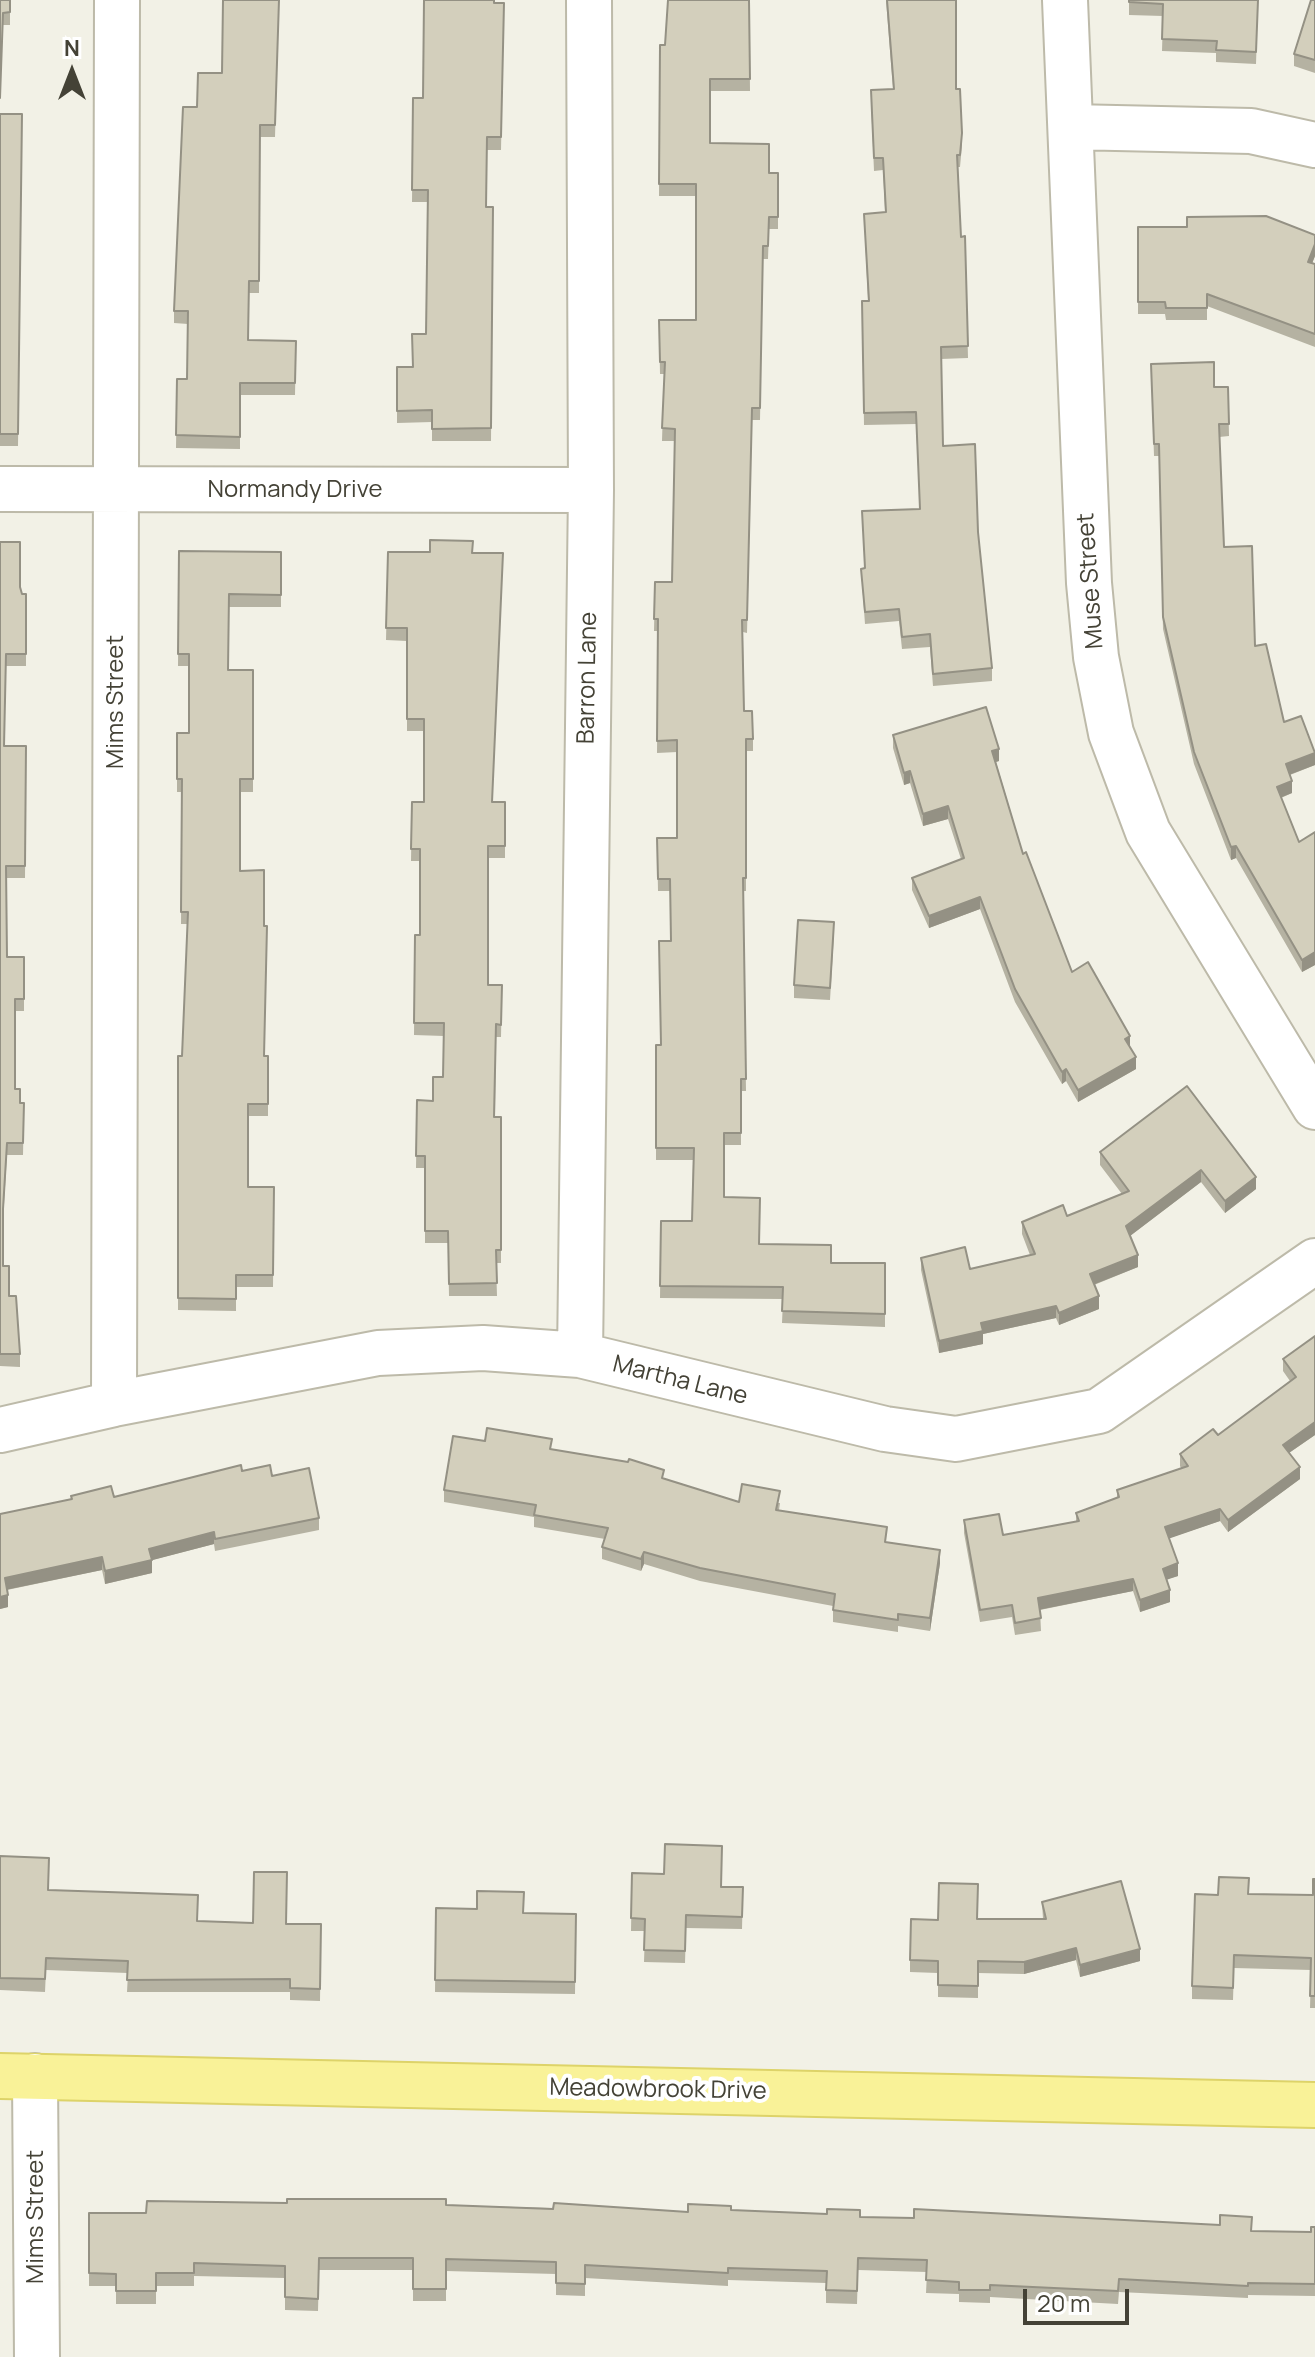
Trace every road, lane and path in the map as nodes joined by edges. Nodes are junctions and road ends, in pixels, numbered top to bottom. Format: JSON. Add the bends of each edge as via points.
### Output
{"nodes":[{"id":1,"x":117,"y":0,"type":"edge"},
{"id":2,"x":589,"y":0,"type":"edge"},
{"id":3,"x":1065,"y":0,"type":"edge"},
{"id":4,"x":1071,"y":127,"type":"junction"},
{"id":5,"x":1315,"y":145,"type":"edge"},
{"id":6,"x":0,"y":489,"type":"edge"},
{"id":7,"x":116,"y":489,"type":"junction"},
{"id":8,"x":591,"y":490,"type":"junction"},
{"id":9,"x":1315,"y":1107,"type":"edge"},
{"id":10,"x":1315,"y":1261,"type":"edge"},
{"id":11,"x":580,"y":1355,"type":"junction"},
{"id":12,"x":114,"y":1404,"type":"junction"},
{"id":13,"x":0,"y":1430,"type":"edge"},
{"id":14,"x":18,"y":2076,"type":"edge"},
{"id":15,"x":1315,"y":2105,"type":"edge"},
{"id":16,"x":37,"y":2357,"type":"edge"}],
"edges":[{"from":1,"to":7,"type":"street","name":"Mims Street"},
{"from":2,"to":8,"type":"street","name":"Barron Lane"},
{"from":3,"to":4,"type":"street","name":"Muse Street"},
{"from":4,"to":5,"type":"street","via":[[1251,131]]},
{"from":4,"to":9,"type":"street","name":"Muse Street","via":[[1089,583],[1111,733],[1148,832]]},
{"from":6,"to":7,"type":"street","name":"Normandy Drive"},
{"from":7,"to":8,"type":"street","name":"Normandy Drive"},
{"from":7,"to":12,"type":"street","name":"Mims Street"},
{"from":8,"to":11,"type":"street","name":"Barron Lane"},
{"from":10,"to":11,"type":"street","name":"Martha Lane","via":[[1099,1411],[956,1439],[885,1429]]},
{"from":11,"to":12,"type":"street","name":"Martha Lane","via":[[483,1348],[378,1353]]},
{"from":12,"to":13,"type":"street","name":"Martha Lane"},
{"from":14,"to":15,"type":"main road","name":"Meadowbrook Drive"},
{"from":14,"to":16,"type":"street","name":"Mims Street"}]}
